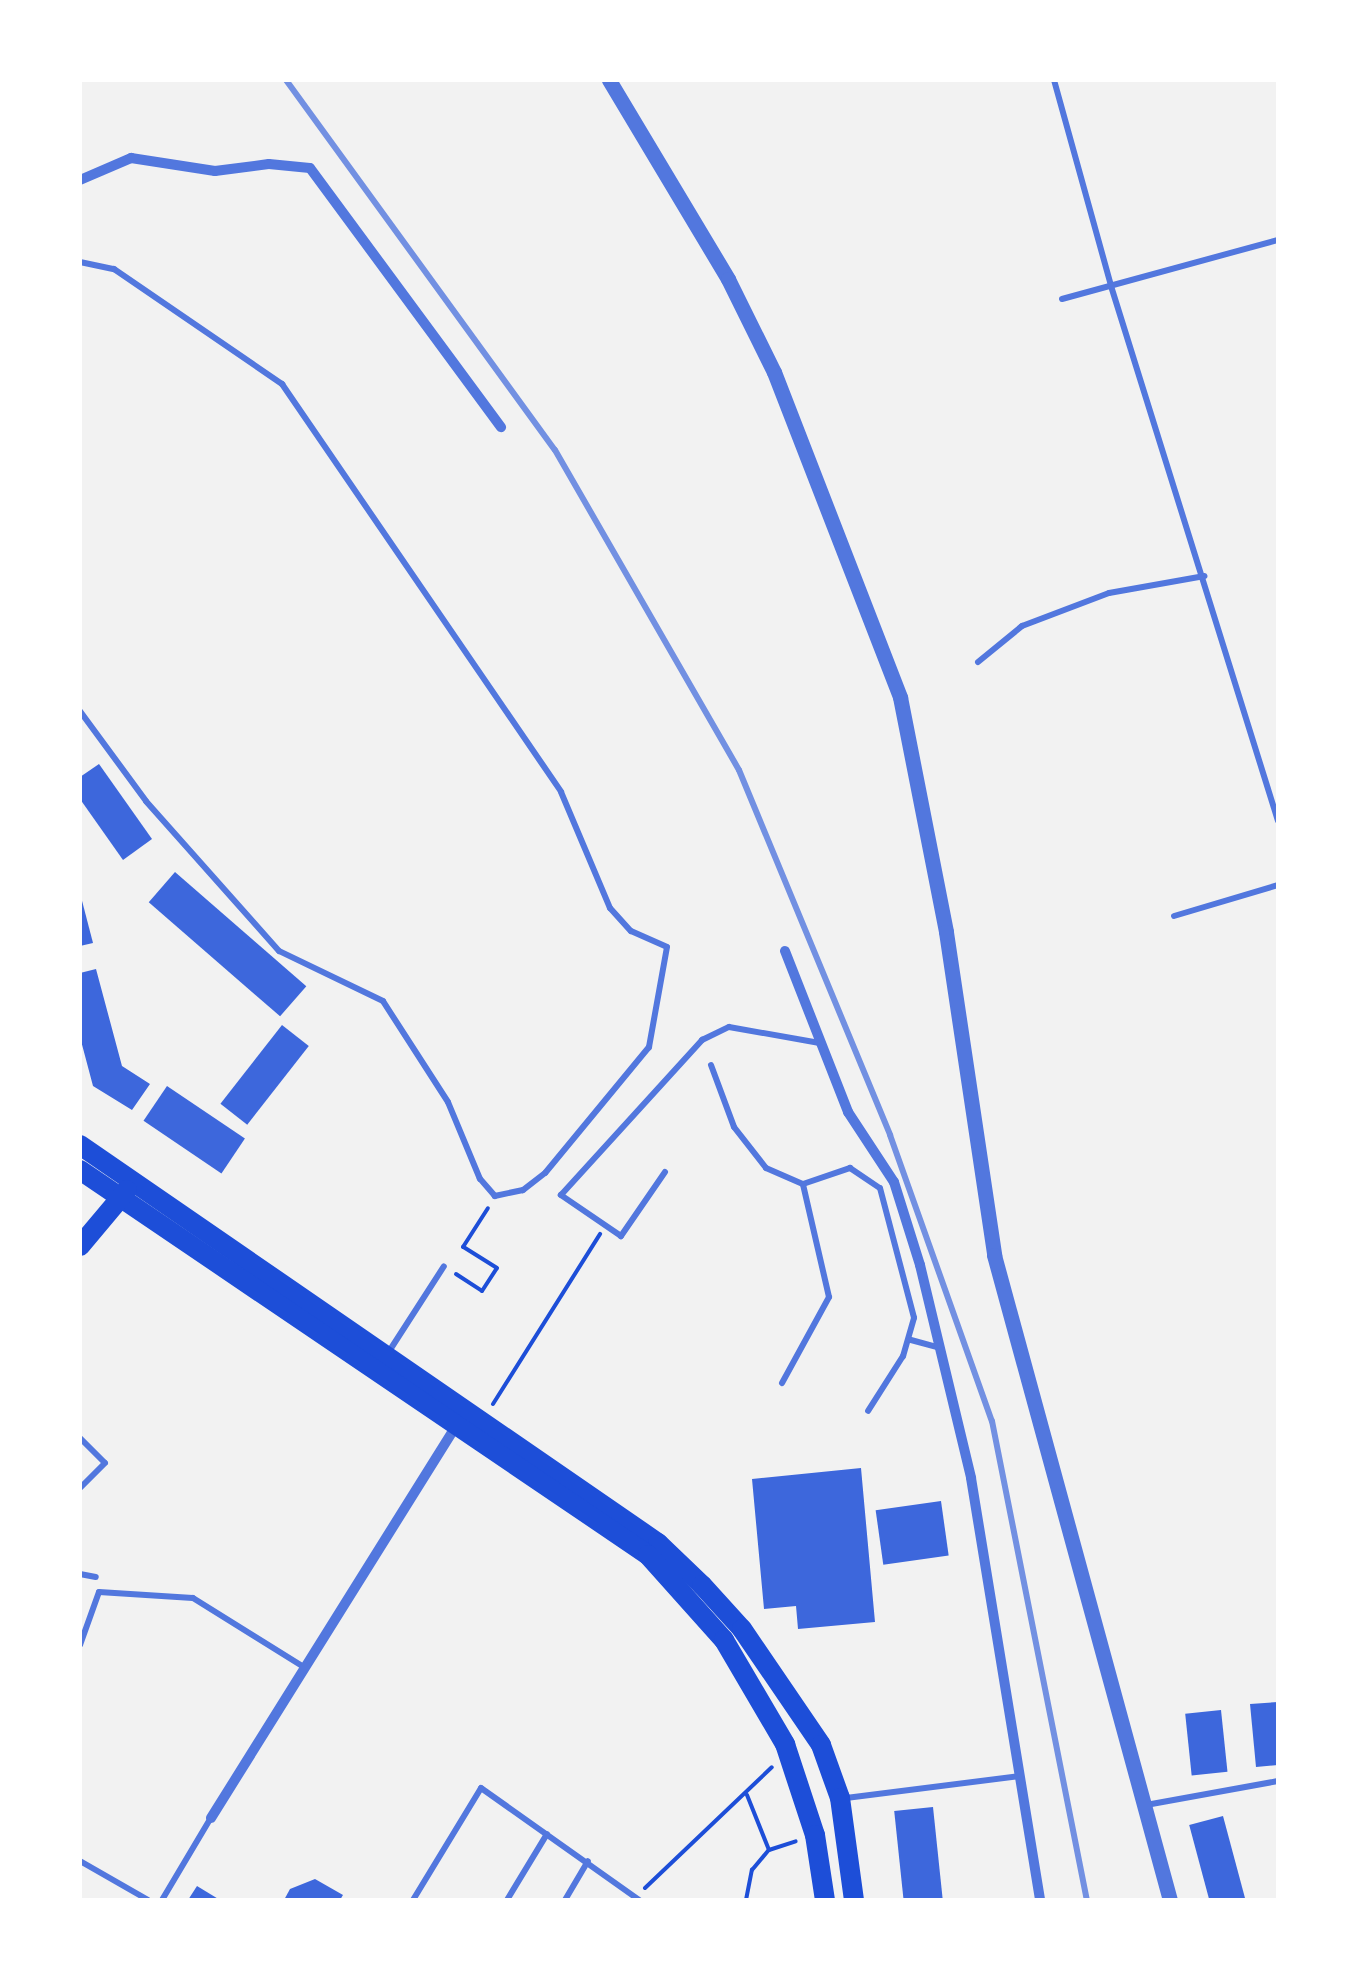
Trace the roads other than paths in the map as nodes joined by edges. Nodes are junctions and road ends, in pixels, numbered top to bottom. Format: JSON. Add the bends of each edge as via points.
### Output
{"nodes":[{"id":1,"x":608,"y":80,"type":"edge"},
{"id":2,"x":1054,"y":80,"type":"edge"},
{"id":3,"x":80,"y":180,"type":"edge"},
{"id":4,"x":1278,"y":240,"type":"edge"},
{"id":5,"x":80,"y":262,"type":"edge"},
{"id":6,"x":1111,"y":286,"type":"junction"},
{"id":7,"x":1062,"y":299,"type":"dead end"},
{"id":8,"x":501,"y":427,"type":"dead end"},
{"id":9,"x":1204,"y":576,"type":"junction"},
{"id":10,"x":978,"y":662,"type":"dead end"},
{"id":11,"x":80,"y":710,"type":"edge"},
{"id":12,"x":1278,"y":821,"type":"edge"},
{"id":13,"x":1278,"y":885,"type":"edge"},
{"id":14,"x":1174,"y":916,"type":"dead end"},
{"id":15,"x":785,"y":951,"type":"dead end"},
{"id":16,"x":820,"y":1043,"type":"junction"},
{"id":17,"x":711,"y":1065,"type":"dead end"},
{"id":18,"x":80,"y":1145,"type":"edge"},
{"id":19,"x":80,"y":1170,"type":"edge"},
{"id":20,"x":666,"y":1172,"type":"dead end"},
{"id":21,"x":803,"y":1184,"type":"junction"},
{"id":22,"x":127,"y":1191,"type":"junction"},
{"id":23,"x":80,"y":1246,"type":"edge"},
{"id":24,"x":444,"y":1266,"type":"road end"},
{"id":25,"x":911,"y":1340,"type":"junction"},
{"id":26,"x":942,"y":1348,"type":"junction"},
{"id":27,"x":388,"y":1353,"type":"junction"},
{"id":28,"x":782,"y":1382,"type":"dead end"},
{"id":29,"x":868,"y":1411,"type":"dead end"},
{"id":30,"x":459,"y":1422,"type":"junction"},
{"id":31,"x":80,"y":1438,"type":"edge"},
{"id":32,"x":80,"y":1488,"type":"edge"},
{"id":33,"x":80,"y":1574,"type":"edge"},
{"id":34,"x":96,"y":1577,"type":"dead end"},
{"id":35,"x":80,"y":1645,"type":"edge"},
{"id":36,"x":305,"y":1668,"type":"junction"},
{"id":37,"x":1021,"y":1776,"type":"junction"},
{"id":38,"x":1278,"y":1781,"type":"edge"},
{"id":39,"x":840,"y":1798,"type":"junction"},
{"id":40,"x":1144,"y":1806,"type":"junction"},
{"id":41,"x":211,"y":1818,"type":"joint"},
{"id":42,"x":547,"y":1834,"type":"junction"},
{"id":43,"x":80,"y":1861,"type":"edge"},
{"id":44,"x":588,"y":1861,"type":"junction"},
{"id":45,"x":638,"y":1898,"type":"edge"},
{"id":46,"x":148,"y":1900,"type":"edge"},
{"id":47,"x":162,"y":1900,"type":"edge"},
{"id":48,"x":413,"y":1900,"type":"edge"},
{"id":49,"x":506,"y":1900,"type":"edge"},
{"id":50,"x":565,"y":1900,"type":"edge"},
{"id":51,"x":825,"y":1900,"type":"edge"},
{"id":52,"x":854,"y":1900,"type":"edge"},
{"id":53,"x":1040,"y":1900,"type":"edge"},
{"id":54,"x":1170,"y":1900,"type":"edge"}],
"edges":[{"from":1,"to":40,"type":"street","via":[[728,278],[774,372],[900,697],[946,932],[994,1255]]},
{"from":2,"to":6,"type":"lane"},
{"from":3,"to":8,"type":"street","via":[[131,158],[215,172],[269,164],[310,168]]},
{"from":4,"to":6,"type":"lane"},
{"from":5,"to":11,"type":"lane","via":[[114,269],[282,384],[561,792],[610,908],[631,932],[667,947],[649,1048],[545,1173],[523,1190],[496,1196],[480,1179],[448,1102],[383,1001],[280,951],[146,800]]},
{"from":6,"to":7,"type":"lane"},
{"from":6,"to":9,"type":"lane"},
{"from":9,"to":10,"type":"lane","via":[[1108,593],[1022,626]]},
{"from":9,"to":12,"type":"lane"},
{"from":13,"to":14,"type":"lane"},
{"from":15,"to":16,"type":"street"},
{"from":16,"to":20,"type":"lane","via":[[729,1027],[702,1040],[561,1195],[621,1236]]},
{"from":16,"to":26,"type":"street","via":[[848,1112],[894,1182]]},
{"from":17,"to":21,"type":"lane","via":[[734,1126],[753,1154],[766,1168]]},
{"from":18,"to":22,"type":"main road"},
{"from":19,"to":22,"type":"main road"},
{"from":21,"to":25,"type":"lane","via":[[850,1168],[880,1188],[911,1293]]},
{"from":21,"to":28,"type":"lane","via":[[829,1297]]},
{"from":22,"to":23,"type":"main road"},
{"from":22,"to":27,"type":"main road"},
{"from":22,"to":30,"type":"main road"},
{"from":24,"to":27,"type":"lane"},
{"from":25,"to":26,"type":"lane"},
{"from":25,"to":29,"type":"lane"},
{"from":26,"to":37,"type":"street"},
{"from":27,"to":39,"type":"main road","via":[[658,1543],[716,1600],[821,1744]]},
{"from":30,"to":36,"type":"street"},
{"from":30,"to":51,"type":"main road","via":[[648,1556],[724,1640],[785,1744],[816,1835]]},
{"from":31,"to":32,"type":"lane","via":[[105,1462]]},
{"from":33,"to":34,"type":"lane"},
{"from":35,"to":36,"type":"lane","via":[[99,1592],[194,1598]]},
{"from":36,"to":41,"type":"street"},
{"from":37,"to":39,"type":"lane"},
{"from":37,"to":53,"type":"street"},
{"from":38,"to":40,"type":"lane"},
{"from":39,"to":52,"type":"main road"},
{"from":40,"to":54,"type":"street"},
{"from":41,"to":47,"type":"lane"},
{"from":42,"to":44,"type":"lane"},
{"from":42,"to":48,"type":"lane","via":[[480,1788]]},
{"from":42,"to":49,"type":"lane"},
{"from":43,"to":46,"type":"lane"},
{"from":44,"to":45,"type":"lane"},
{"from":44,"to":50,"type":"lane"}]}
